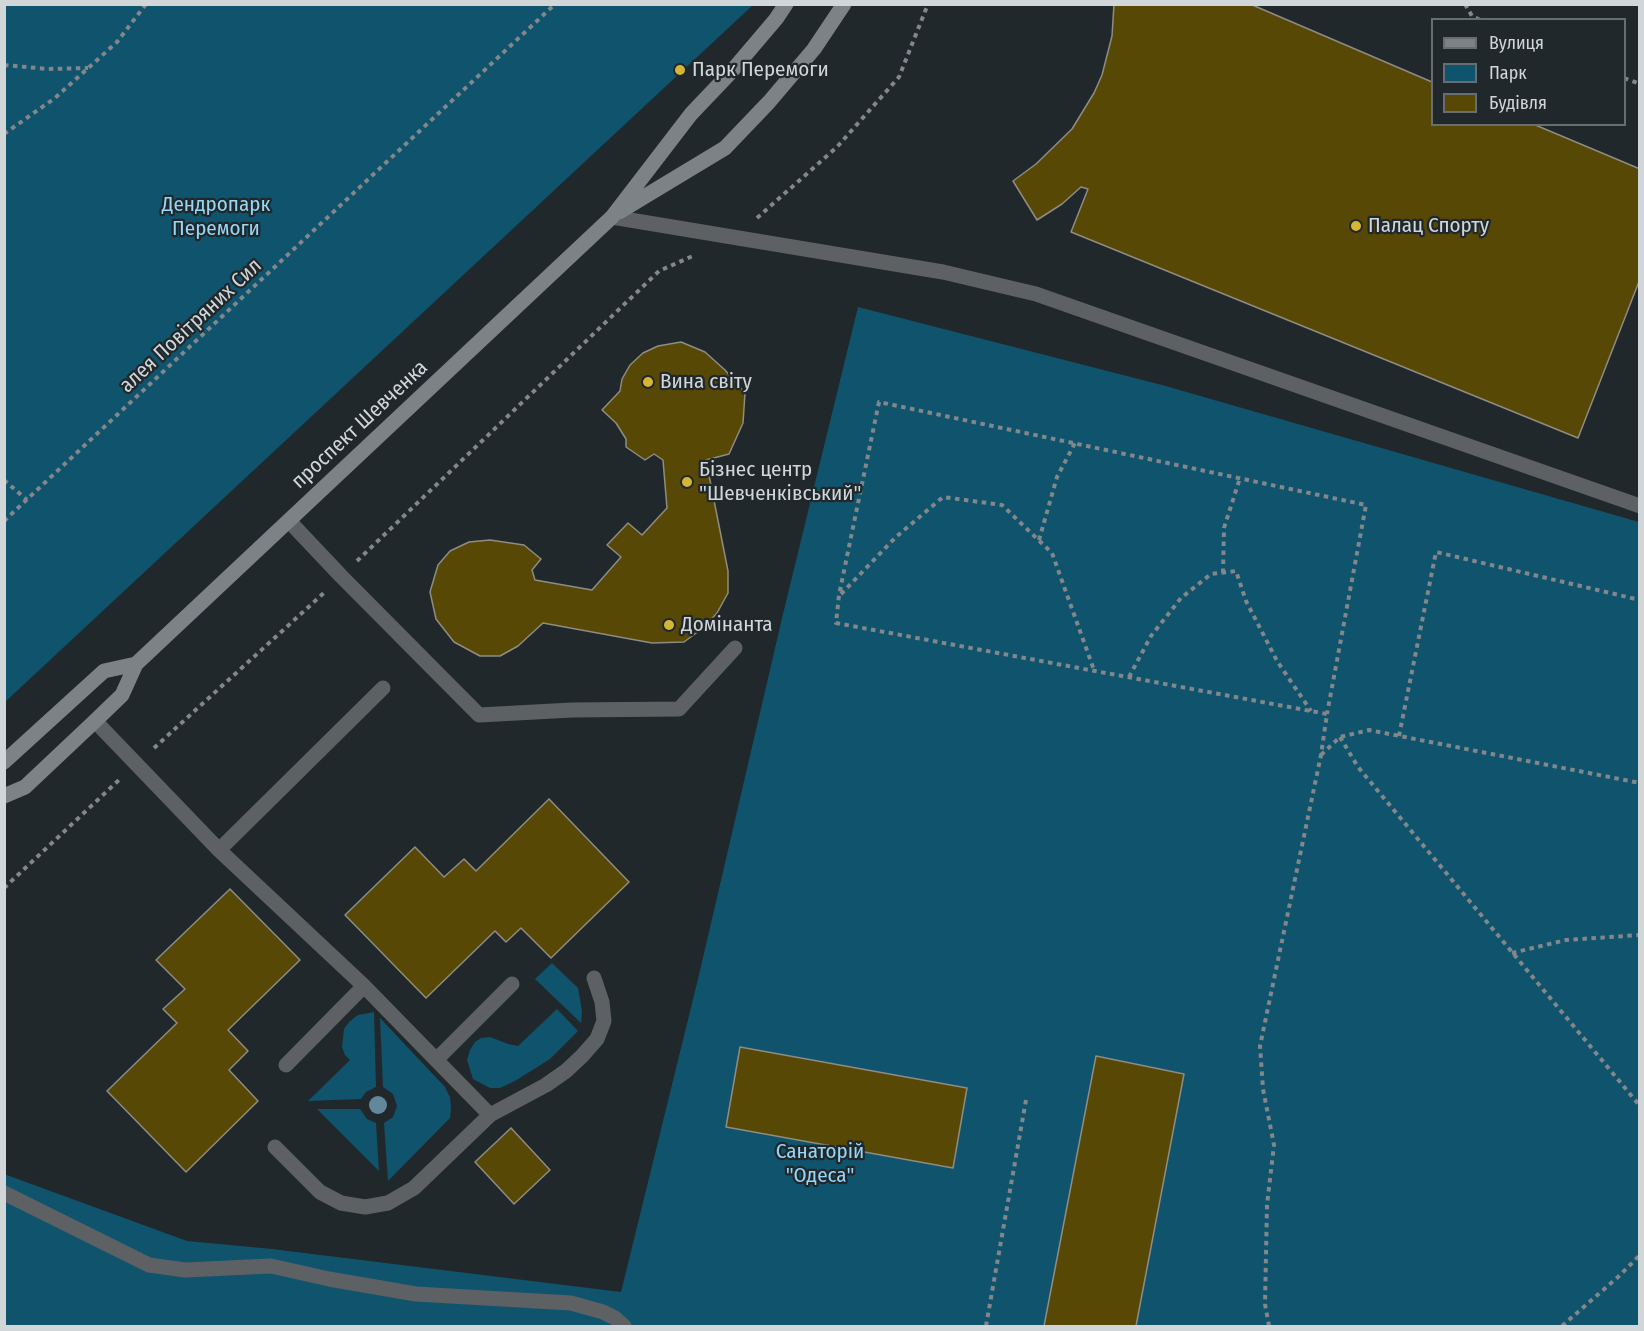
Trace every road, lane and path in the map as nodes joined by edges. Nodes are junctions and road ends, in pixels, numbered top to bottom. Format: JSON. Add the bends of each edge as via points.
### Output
{"nodes":[{"id":1,"x":146,"y":4,"type":"edge"},
{"id":2,"x":555,"y":4,"type":"edge"},
{"id":3,"x":786,"y":4,"type":"edge"},
{"id":4,"x":844,"y":4,"type":"edge"},
{"id":5,"x":928,"y":4,"type":"edge"},
{"id":6,"x":1465,"y":4,"type":"edge"},
{"id":7,"x":1476,"y":18,"type":"edge"},
{"id":8,"x":4,"y":65,"type":"edge"},
{"id":9,"x":88,"y":68,"type":"junction"},
{"id":10,"x":4,"y":134,"type":"edge"},
{"id":11,"x":612,"y":217,"type":"junction"},
{"id":12,"x":735,"y":237,"type":"junction"},
{"id":13,"x":1075,"y":443,"type":"junction"},
{"id":14,"x":1240,"y":478,"type":"junction"},
{"id":15,"x":4,"y":480,"type":"edge"},
{"id":16,"x":27,"y":500,"type":"junction"},
{"id":17,"x":1640,"y":506,"type":"edge"},
{"id":18,"x":4,"y":521,"type":"edge"},
{"id":19,"x":289,"y":521,"type":"junction"},
{"id":20,"x":1039,"y":540,"type":"junction"},
{"id":21,"x":1223,"y":573,"type":"junction"},
{"id":22,"x":341,"y":576,"type":"junction"},
{"id":23,"x":839,"y":595,"type":"junction"},
{"id":24,"x":1640,"y":600,"type":"edge"},
{"id":25,"x":735,"y":648,"type":"dead end"},
{"id":26,"x":136,"y":664,"type":"junction"},
{"id":27,"x":1094,"y":671,"type":"junction"},
{"id":28,"x":1129,"y":677,"type":"junction"},
{"id":29,"x":383,"y":688,"type":"dead end"},
{"id":30,"x":1311,"y":711,"type":"junction"},
{"id":31,"x":1327,"y":714,"type":"junction"},
{"id":32,"x":95,"y":721,"type":"junction"},
{"id":33,"x":1399,"y":736,"type":"junction"},
{"id":34,"x":1340,"y":737,"type":"junction"},
{"id":35,"x":1322,"y":755,"type":"junction"},
{"id":36,"x":4,"y":762,"type":"edge"},
{"id":37,"x":136,"y":764,"type":"junction"},
{"id":38,"x":1640,"y":783,"type":"edge"},
{"id":39,"x":4,"y":796,"type":"edge"},
{"id":40,"x":219,"y":850,"type":"junction"},
{"id":41,"x":4,"y":888,"type":"edge"},
{"id":42,"x":1640,"y":935,"type":"edge"},
{"id":43,"x":1512,"y":953,"type":"junction"},
{"id":44,"x":594,"y":978,"type":"dead end"},
{"id":45,"x":512,"y":984,"type":"dead end"},
{"id":46,"x":364,"y":987,"type":"junction"},
{"id":47,"x":436,"y":1060,"type":"junction"},
{"id":48,"x":286,"y":1065,"type":"dead end"},
{"id":49,"x":1026,"y":1100,"type":"dead end"},
{"id":50,"x":1640,"y":1106,"type":"edge"},
{"id":51,"x":490,"y":1115,"type":"junction"},
{"id":52,"x":274,"y":1147,"type":"dead end"},
{"id":53,"x":4,"y":1193,"type":"edge"},
{"id":54,"x":1640,"y":1255,"type":"edge"},
{"id":55,"x":624,"y":1326,"type":"edge"},
{"id":56,"x":986,"y":1326,"type":"edge"},
{"id":57,"x":1269,"y":1326,"type":"edge"},
{"id":58,"x":1562,"y":1326,"type":"edge"}],
"edges":[{"from":1,"to":9,"type":"path","via":[[117,42]]},
{"from":2,"to":16,"type":"path","name":"алея Повітряних Сил"},
{"from":3,"to":11,"type":"main road","name":"проспект Шевченка","via":[[691,114]]},
{"from":4,"to":11,"type":"main road","name":"проспект Шевченка","via":[[814,49],[725,148]]},
{"from":5,"to":12,"type":"path","via":[[899,77],[837,147]]},
{"from":6,"to":7,"type":"path"},
{"from":8,"to":9,"type":"path"},
{"from":9,"to":10,"type":"path","via":[[55,98]]},
{"from":11,"to":12,"type":"lane"},
{"from":11,"to":19,"type":"main road","name":"проспект Шевченка"},
{"from":12,"to":17,"type":"lane","via":[[943,272],[1036,294]]},
{"from":12,"to":22,"type":"path","via":[[660,271]]},
{"from":13,"to":14,"type":"path"},
{"from":13,"to":20,"type":"path","via":[[1057,477]]},
{"from":13,"to":23,"type":"path","via":[[879,402]]},
{"from":14,"to":21,"type":"path","via":[[1224,528]]},
{"from":14,"to":31,"type":"path","via":[[1366,505]]},
{"from":15,"to":16,"type":"path"},
{"from":16,"to":18,"type":"path","name":"алея Повітряних Сил"},
{"from":19,"to":22,"type":"lane"},
{"from":19,"to":26,"type":"main road","name":"проспект Шевченка"},
{"from":20,"to":23,"type":"path","via":[[1002,505],[943,496]]},
{"from":20,"to":27,"type":"path","via":[[1052,553]]},
{"from":21,"to":28,"type":"path","via":[[1211,574],[1182,598],[1151,636]]},
{"from":21,"to":30,"type":"path","via":[[1236,571],[1246,601],[1277,661]]},
{"from":22,"to":25,"type":"lane","via":[[479,715],[679,709]]},
{"from":22,"to":37,"type":"path"},
{"from":23,"to":27,"type":"path","via":[[836,623]]},
{"from":24,"to":33,"type":"path","via":[[1436,552]]},
{"from":26,"to":32,"type":"main road","name":"проспект Шевченка","via":[[122,695]]},
{"from":26,"to":36,"type":"main road","via":[[104,671]]},
{"from":27,"to":28,"type":"path"},
{"from":28,"to":30,"type":"path"},
{"from":29,"to":40,"type":"lane"},
{"from":30,"to":31,"type":"path"},
{"from":31,"to":35,"type":"path"},
{"from":32,"to":37,"type":"lane"},
{"from":32,"to":39,"type":"main road","name":"проспект Шевченка","via":[[25,787]]},
{"from":33,"to":34,"type":"path","via":[[1369,729]]},
{"from":33,"to":38,"type":"path"},
{"from":34,"to":35,"type":"path"},
{"from":34,"to":43,"type":"path","via":[[1358,767]]},
{"from":35,"to":57,"type":"path","via":[[1260,1046],[1263,1089],[1274,1145],[1267,1205]]},
{"from":37,"to":40,"type":"lane"},
{"from":37,"to":41,"type":"path"},
{"from":40,"to":46,"type":"lane"},
{"from":42,"to":43,"type":"path","via":[[1566,940]]},
{"from":43,"to":50,"type":"path"},
{"from":44,"to":51,"type":"lane","via":[[604,1021],[597,1039],[566,1071]]},
{"from":45,"to":47,"type":"lane"},
{"from":46,"to":47,"type":"lane"},
{"from":46,"to":48,"type":"lane"},
{"from":47,"to":51,"type":"lane"},
{"from":49,"to":56,"type":"path"},
{"from":51,"to":52,"type":"lane","via":[[414,1188],[388,1203],[365,1207],[341,1203],[320,1192]]},
{"from":53,"to":55,"type":"lane","via":[[149,1265],[185,1270],[272,1266],[416,1294],[571,1303],[603,1312]]},
{"from":54,"to":58,"type":"path"}]}
